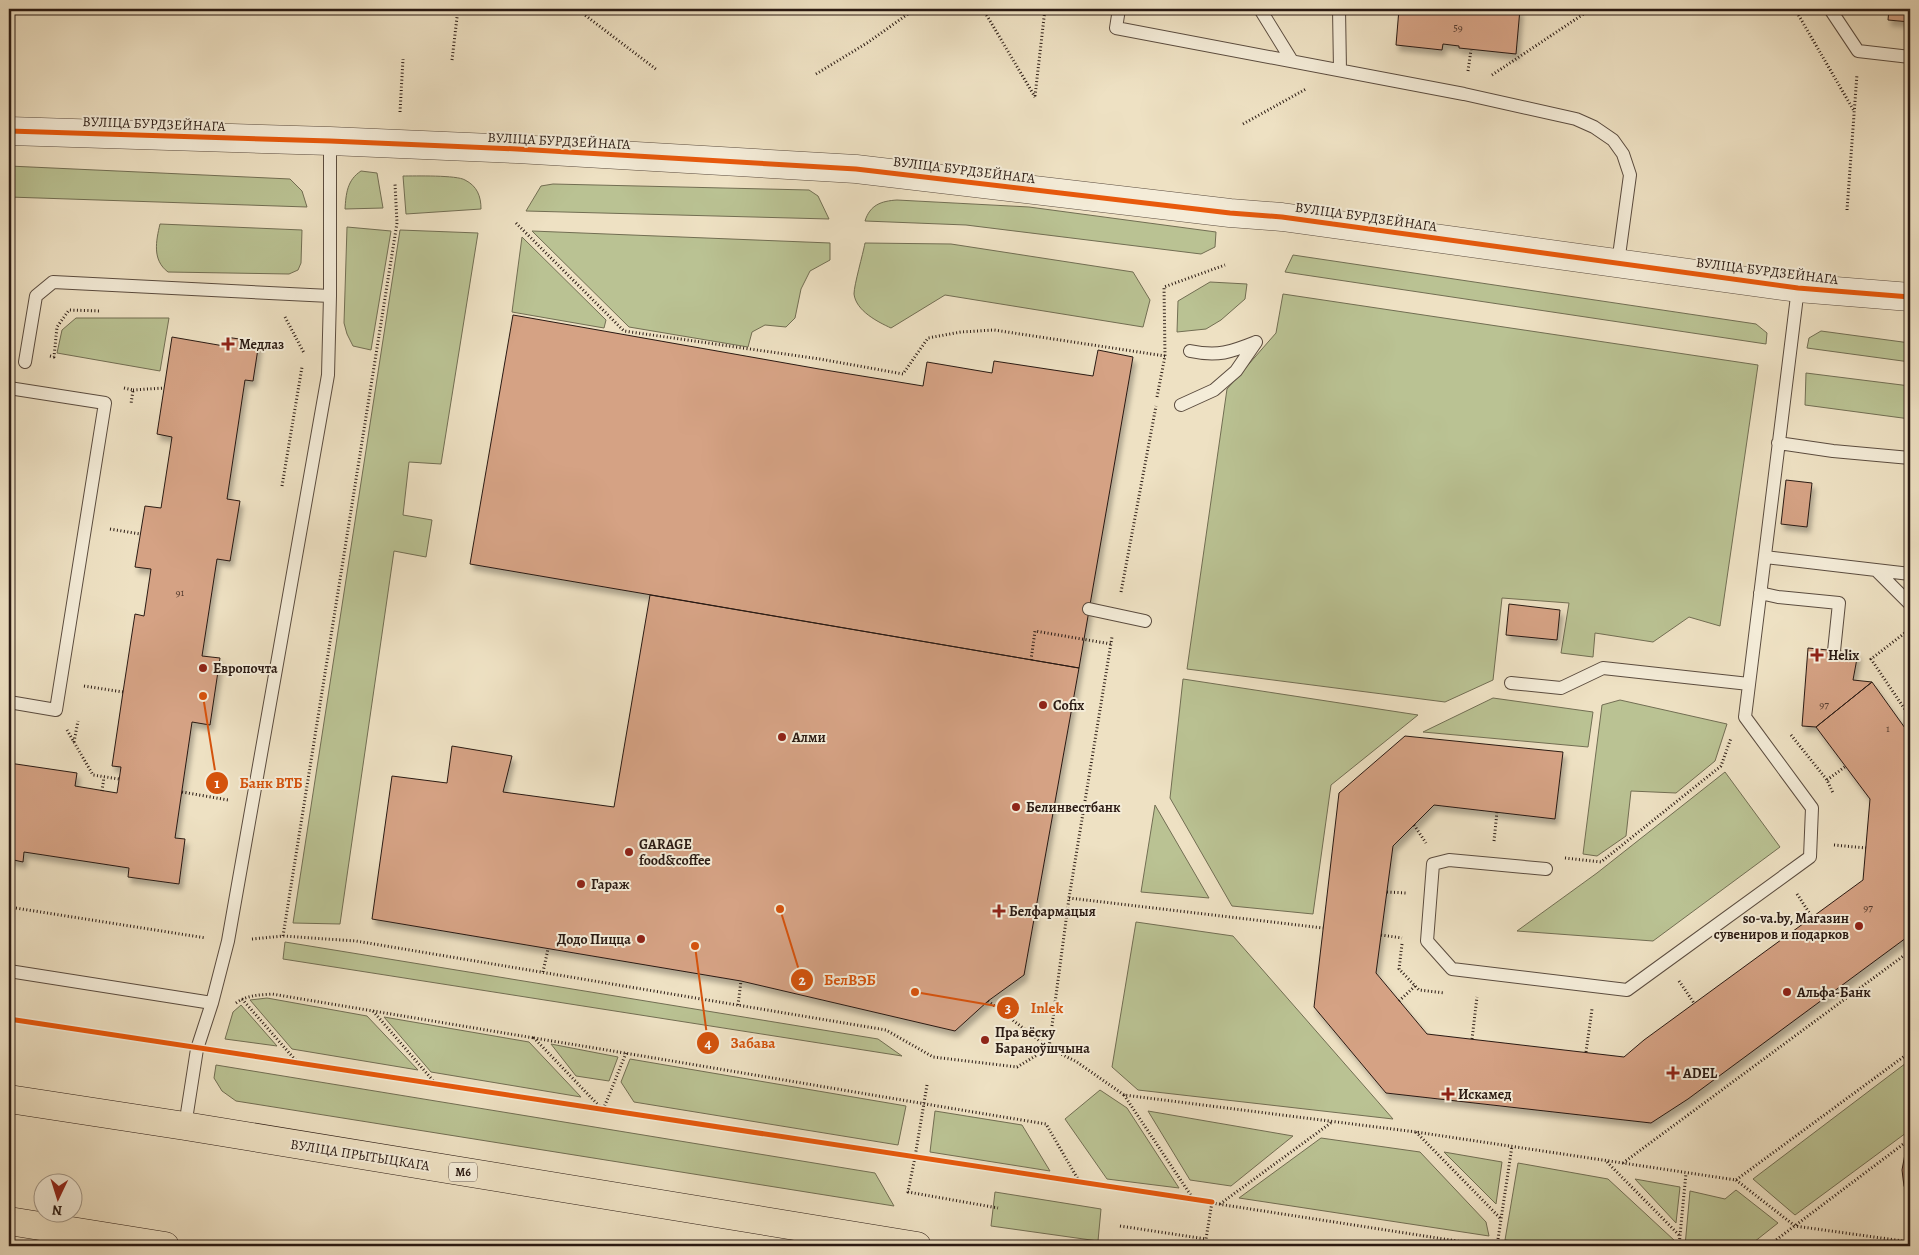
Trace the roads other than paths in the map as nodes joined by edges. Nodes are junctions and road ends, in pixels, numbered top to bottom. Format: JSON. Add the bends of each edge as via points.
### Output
{"nodes":[{"id":1,"x":1119,"y":9,"type":"edge"},
{"id":2,"x":1260,"y":9,"type":"edge"},
{"id":3,"x":1339,"y":9,"type":"edge"},
{"id":4,"x":1830,"y":9,"type":"edge"},
{"id":5,"x":1910,"y":57,"type":"edge"},
{"id":6,"x":1292,"y":61,"type":"junction"},
{"id":7,"x":1340,"y":70,"type":"junction"},
{"id":8,"x":9,"y":131,"type":"edge"},
{"id":9,"x":330,"y":141,"type":"junction"},
{"id":10,"x":1618,"y":263,"type":"junction"},
{"id":11,"x":1798,"y":288,"type":"junction"},
{"id":12,"x":330,"y":296,"type":"junction"},
{"id":13,"x":1910,"y":298,"type":"edge"},
{"id":14,"x":1190,"y":351,"type":"dead end"},
{"id":15,"x":25,"y":357,"type":"road end"},
{"id":16,"x":9,"y":388,"type":"edge"},
{"id":17,"x":1181,"y":405,"type":"dead end"},
{"id":18,"x":1778,"y":442,"type":"junction"},
{"id":19,"x":1910,"y":458,"type":"edge"},
{"id":20,"x":1765,"y":557,"type":"junction"},
{"id":21,"x":1876,"y":570,"type":"junction"},
{"id":22,"x":1910,"y":574,"type":"edge"},
{"id":23,"x":1760,"y":593,"type":"junction"},
{"id":24,"x":1910,"y":604,"type":"edge"},
{"id":25,"x":1090,"y":609,"type":"dead end"},
{"id":26,"x":1145,"y":621,"type":"dead end"},
{"id":27,"x":1834,"y":650,"type":"dead end"},
{"id":28,"x":1511,"y":683,"type":"dead end"},
{"id":29,"x":1749,"y":684,"type":"junction"},
{"id":30,"x":9,"y":702,"type":"edge"},
{"id":31,"x":1546,"y":869,"type":"dead end"},
{"id":32,"x":9,"y":971,"type":"edge"},
{"id":33,"x":212,"y":1003,"type":"junction"},
{"id":34,"x":9,"y":1099,"type":"edge"},
{"id":35,"x":185,"y":1126,"type":"junction"},
{"id":36,"x":9,"y":1221,"type":"edge"},
{"id":37,"x":164,"y":1246,"type":"edge"},
{"id":38,"x":917,"y":1246,"type":"edge"}],
"edges":[{"from":1,"to":6,"type":"lane","via":[[1116,28]]},
{"from":2,"to":6,"type":"lane"},
{"from":3,"to":7,"type":"lane"},
{"from":4,"to":5,"type":"lane","via":[[1858,51]]},
{"from":6,"to":7,"type":"lane"},
{"from":7,"to":10,"type":"lane","via":[[1576,119],[1613,140],[1623,154],[1630,175]]},
{"from":8,"to":9,"type":"street","name":"ВУЛІЦА БУРДЗЕЙНАГА"},
{"from":9,"to":10,"type":"street","name":"ВУЛІЦА БУРДЗЕЙНАГА","via":[[856,169],[1282,217]]},
{"from":9,"to":12,"type":"lane"},
{"from":10,"to":11,"type":"street","name":"ВУЛІЦА БУРДЗЕЙНАГА"},
{"from":11,"to":13,"type":"street","name":"ВУЛІЦА БУРДЗЕЙНАГА"},
{"from":11,"to":18,"type":"lane"},
{"from":12,"to":15,"type":"lane","via":[[53,282],[36,296]]},
{"from":12,"to":33,"type":"lane","via":[[328,375],[228,941]]},
{"from":14,"to":17,"type":"lane","via":[[1230,353],[1256,342],[1236,371],[1214,390]]},
{"from":16,"to":30,"type":"lane","via":[[105,403],[56,710]]},
{"from":18,"to":19,"type":"lane"},
{"from":18,"to":20,"type":"lane"},
{"from":20,"to":21,"type":"lane"},
{"from":20,"to":23,"type":"lane"},
{"from":21,"to":22,"type":"lane"},
{"from":21,"to":24,"type":"lane"},
{"from":23,"to":27,"type":"lane","via":[[1839,603]]},
{"from":23,"to":29,"type":"lane"},
{"from":25,"to":26,"type":"lane"},
{"from":28,"to":29,"type":"lane","via":[[1561,688],[1603,668]]},
{"from":29,"to":31,"type":"lane","via":[[1746,717],[1812,808],[1810,857],[1627,990],[1452,969],[1427,941],[1433,864],[1449,860]]},
{"from":32,"to":33,"type":"lane"},
{"from":33,"to":35,"type":"lane","via":[[197,1049]]},
{"from":34,"to":35,"type":"main road","name":"ВУЛІЦА ПРЫТЫЦКАГА","number":"М6"},
{"from":35,"to":38,"type":"main road","name":"ВУЛІЦА ПРЫТЫЦКАГА","number":"М6"},
{"from":36,"to":37,"type":"main road"}]}
